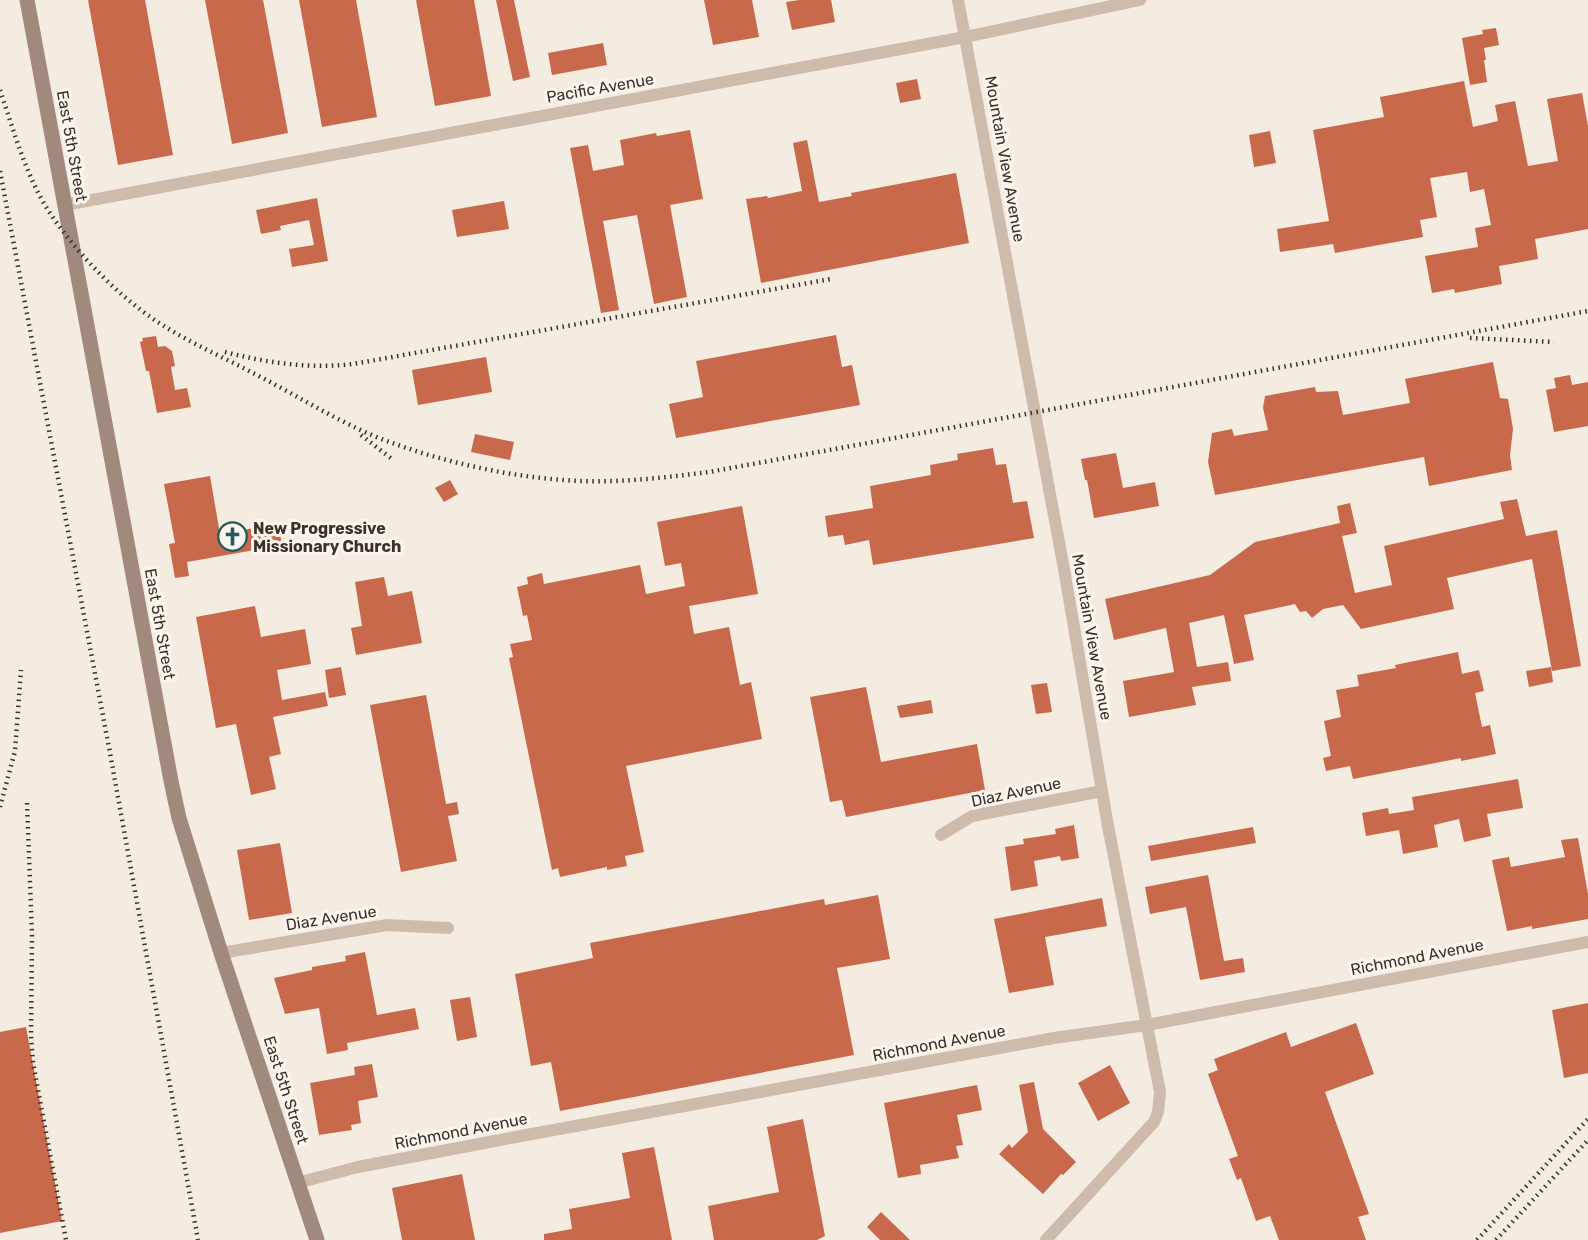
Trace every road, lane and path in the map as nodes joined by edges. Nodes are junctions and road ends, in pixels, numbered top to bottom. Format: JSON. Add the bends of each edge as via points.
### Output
{"nodes":[{"id":1,"x":27,"y":0,"type":"edge"},
{"id":2,"x":958,"y":0,"type":"edge"},
{"id":3,"x":1140,"y":0,"type":"edge"},
{"id":4,"x":965,"y":38,"type":"junction"},
{"id":5,"x":65,"y":205,"type":"junction"},
{"id":6,"x":1102,"y":791,"type":"junction"},
{"id":7,"x":941,"y":835,"type":"dead end"},
{"id":8,"x":448,"y":928,"type":"dead end"},
{"id":9,"x":1588,"y":942,"type":"edge"},
{"id":10,"x":221,"y":953,"type":"junction"},
{"id":11,"x":1147,"y":1025,"type":"junction"},
{"id":12,"x":297,"y":1183,"type":"junction"},
{"id":13,"x":317,"y":1240,"type":"edge"},
{"id":14,"x":1046,"y":1240,"type":"edge"}],
"edges":[{"from":1,"to":5,"type":"main road","name":"East 5th Street"},
{"from":2,"to":4,"type":"street","name":"Mountain View Avenue"},
{"from":3,"to":4,"type":"street","name":"Pacific Avenue"},
{"from":4,"to":5,"type":"street","name":"Pacific Avenue"},
{"from":4,"to":6,"type":"street","name":"Mountain View Avenue"},
{"from":5,"to":10,"type":"main road","name":"East 5th Street","via":[[171,782]]},
{"from":6,"to":7,"type":"street","name":"Diaz Avenue","via":[[972,816]]},
{"from":6,"to":11,"type":"street","name":"Mountain View Avenue"},
{"from":8,"to":10,"type":"street","name":"Diaz Avenue","via":[[387,925]]},
{"from":9,"to":11,"type":"street","name":"Richmond Avenue"},
{"from":10,"to":12,"type":"main road","name":"East 5th Street"},
{"from":11,"to":12,"type":"street","name":"Richmond Avenue","via":[[1054,1038],[521,1136],[358,1167]]},
{"from":11,"to":14,"type":"street","name":"Mountain View Avenue","via":[[1160,1092],[1154,1122]]},
{"from":12,"to":13,"type":"main road","name":"East 5th Street"}]}
